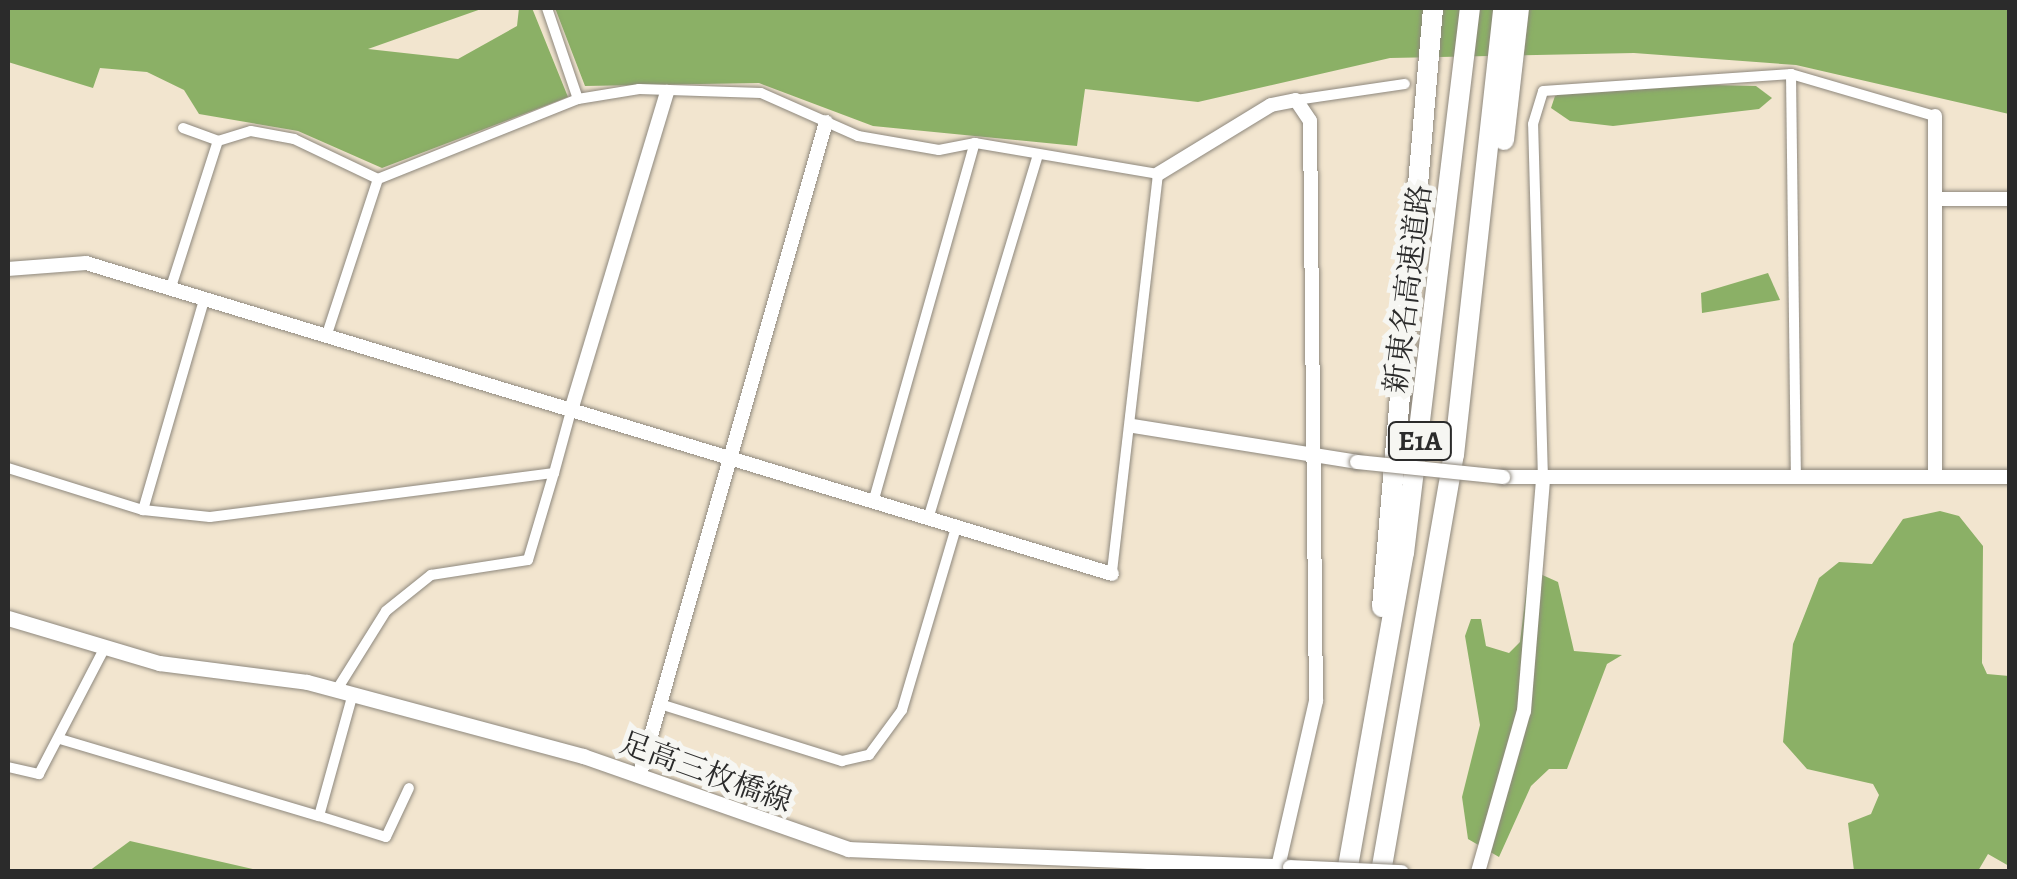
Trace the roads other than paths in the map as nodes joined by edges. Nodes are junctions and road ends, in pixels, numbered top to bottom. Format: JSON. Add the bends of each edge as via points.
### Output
{"nodes":[{"id":1,"x":547,"y":8,"type":"edge"},
{"id":2,"x":1433,"y":8,"type":"edge"},
{"id":3,"x":1470,"y":8,"type":"edge"},
{"id":4,"x":1503,"y":8,"type":"edge"},
{"id":5,"x":1519,"y":8,"type":"edge"},
{"id":6,"x":1790,"y":74,"type":"junction"},
{"id":7,"x":1405,"y":84,"type":"dead end"},
{"id":8,"x":666,"y":92,"type":"junction"},
{"id":9,"x":576,"y":94,"type":"junction"},
{"id":10,"x":1296,"y":100,"type":"junction"},
{"id":11,"x":1935,"y":116,"type":"joint"},
{"id":12,"x":826,"y":122,"type":"junction"},
{"id":13,"x":183,"y":128,"type":"dead end"},
{"id":14,"x":218,"y":142,"type":"junction"},
{"id":15,"x":975,"y":143,"type":"junction"},
{"id":16,"x":1038,"y":154,"type":"junction"},
{"id":17,"x":1158,"y":174,"type":"junction"},
{"id":18,"x":378,"y":179,"type":"junction"},
{"id":19,"x":1940,"y":199,"type":"junction"},
{"id":20,"x":2010,"y":199,"type":"edge"},
{"id":21,"x":8,"y":269,"type":"edge"},
{"id":22,"x":171,"y":287,"type":"junction"},
{"id":23,"x":204,"y":300,"type":"junction"},
{"id":24,"x":326,"y":334,"type":"junction"},
{"id":25,"x":572,"y":408,"type":"junction"},
{"id":26,"x":1133,"y":426,"type":"junction"},
{"id":27,"x":1454,"y":455,"type":"junction"},
{"id":28,"x":1313,"y":456,"type":"junction"},
{"id":29,"x":736,"y":457,"type":"junction"},
{"id":30,"x":8,"y":468,"type":"edge"},
{"id":31,"x":554,"y":473,"type":"junction"},
{"id":32,"x":1796,"y":475,"type":"junction"},
{"id":33,"x":1935,"y":476,"type":"junction"},
{"id":34,"x":2010,"y":476,"type":"edge"},
{"id":35,"x":1543,"y":480,"type":"junction"},
{"id":36,"x":874,"y":499,"type":"junction"},
{"id":37,"x":143,"y":510,"type":"junction"},
{"id":38,"x":928,"y":519,"type":"junction"},
{"id":39,"x":956,"y":528,"type":"junction"},
{"id":40,"x":1112,"y":574,"type":"joint"},
{"id":41,"x":8,"y":618,"type":"edge"},
{"id":42,"x":104,"y":649,"type":"junction"},
{"id":43,"x":344,"y":694,"type":"junction"},
{"id":44,"x":660,"y":704,"type":"junction"},
{"id":45,"x":60,"y":740,"type":"junction"},
{"id":46,"x":8,"y":768,"type":"edge"},
{"id":47,"x":640,"y":774,"type":"junction"},
{"id":48,"x":409,"y":788,"type":"dead end"},
{"id":49,"x":319,"y":816,"type":"junction"},
{"id":50,"x":1284,"y":867,"type":"junction"},
{"id":51,"x":1346,"y":872,"type":"edge"},
{"id":52,"x":1381,"y":872,"type":"edge"},
{"id":53,"x":1401,"y":872,"type":"edge"},
{"id":54,"x":1478,"y":872,"type":"edge"}],
"edges":[{"from":1,"to":9,"type":"street"},
{"from":2,"to":51,"type":"highway","via":[[1390,552]]},
{"from":3,"to":51,"type":"highway","name":"新東名高速道路","number":"E1A","via":[[1404,553]]},
{"from":4,"to":27,"type":"highway","number":"E1A"},
{"from":5,"to":27,"type":"highway"},
{"from":6,"to":11,"type":"street"},
{"from":6,"to":32,"type":"street"},
{"from":6,"to":35,"type":"street","via":[[1556,86],[1535,104]]},
{"from":7,"to":10,"type":"street"},
{"from":8,"to":9,"type":"street"},
{"from":8,"to":12,"type":"street","via":[[761,93]]},
{"from":8,"to":25,"type":"street"},
{"from":9,"to":18,"type":"street"},
{"from":10,"to":17,"type":"street","via":[[1230,125]]},
{"from":10,"to":28,"type":"street","via":[[1314,162]]},
{"from":11,"to":19,"type":"street"},
{"from":12,"to":15,"type":"street","via":[[939,150]]},
{"from":12,"to":29,"type":"street"},
{"from":13,"to":14,"type":"street"},
{"from":14,"to":18,"type":"street","via":[[251,132],[294,139]]},
{"from":14,"to":22,"type":"street"},
{"from":15,"to":16,"type":"street"},
{"from":15,"to":36,"type":"street"},
{"from":16,"to":17,"type":"street"},
{"from":16,"to":38,"type":"street"},
{"from":17,"to":26,"type":"street"},
{"from":18,"to":24,"type":"street"},
{"from":19,"to":20,"type":"street"},
{"from":19,"to":33,"type":"street"},
{"from":21,"to":22,"type":"street","via":[[86,263]]},
{"from":22,"to":23,"type":"street"},
{"from":23,"to":24,"type":"street"},
{"from":23,"to":37,"type":"street"},
{"from":24,"to":25,"type":"street"},
{"from":25,"to":29,"type":"street"},
{"from":25,"to":31,"type":"street"},
{"from":26,"to":28,"type":"street"},
{"from":26,"to":40,"type":"street"},
{"from":27,"to":52,"type":"highway","number":"E1A"},
{"from":28,"to":35,"type":"street","bridge":true},
{"from":28,"to":50,"type":"street","via":[[1316,701]]},
{"from":29,"to":36,"type":"street"},
{"from":29,"to":44,"type":"street"},
{"from":30,"to":37,"type":"street"},
{"from":31,"to":37,"type":"street","via":[[210,517]]},
{"from":31,"to":43,"type":"street","via":[[528,560],[431,574],[386,611]]},
{"from":32,"to":33,"type":"street"},
{"from":32,"to":35,"type":"street"},
{"from":33,"to":34,"type":"street"},
{"from":35,"to":54,"type":"street","via":[[1524,711]]},
{"from":36,"to":38,"type":"street"},
{"from":38,"to":39,"type":"street"},
{"from":39,"to":40,"type":"street"},
{"from":39,"to":44,"type":"street","via":[[902,710],[869,754],[842,761]]},
{"from":41,"to":42,"type":"main road","name":"足高三枚橋線"},
{"from":42,"to":43,"type":"main road","name":"足高三枚橋線"},
{"from":42,"to":45,"type":"street"},
{"from":43,"to":47,"type":"main road","name":"足高三枚橋線"},
{"from":43,"to":49,"type":"street"},
{"from":44,"to":47,"type":"street"},
{"from":45,"to":46,"type":"street","via":[[38,774]]},
{"from":45,"to":49,"type":"street"},
{"from":47,"to":50,"type":"main road","name":"足高三枚橋線","via":[[799,836],[874,854]]},
{"from":48,"to":49,"type":"street","via":[[386,837]]},
{"from":50,"to":53,"type":"main road","name":"足高三枚橋線","bridge":true}]}
